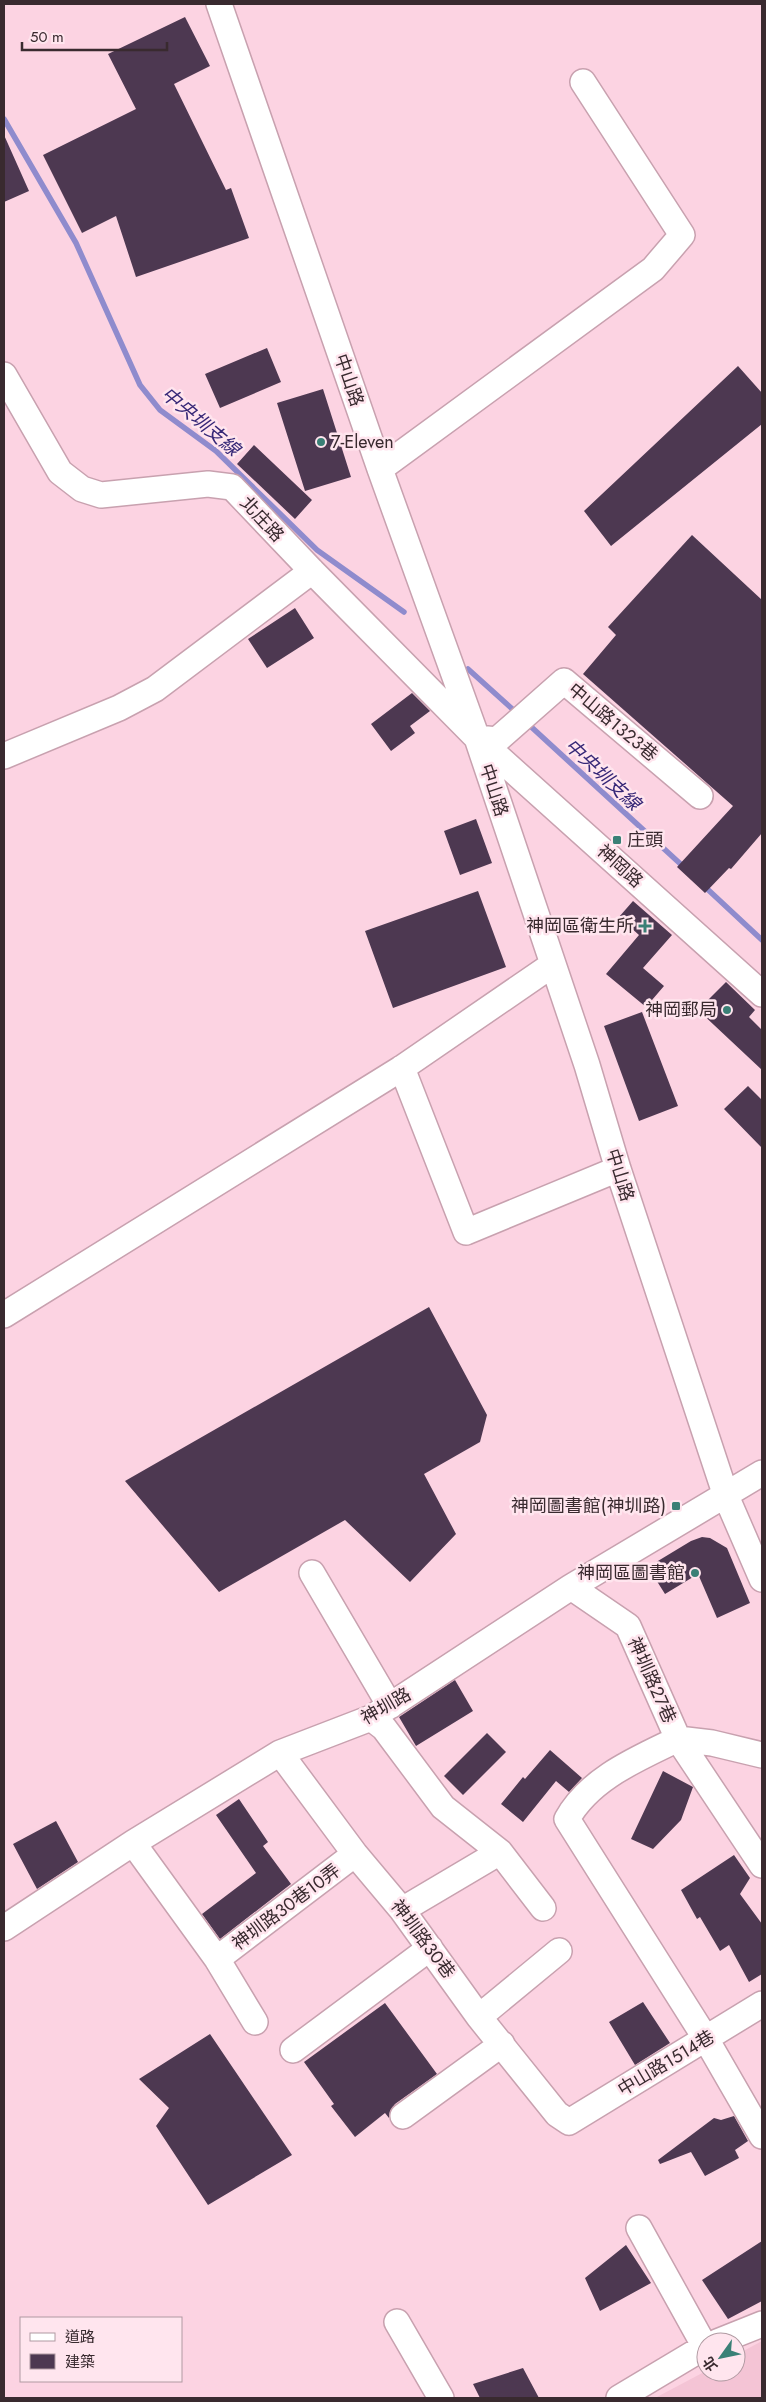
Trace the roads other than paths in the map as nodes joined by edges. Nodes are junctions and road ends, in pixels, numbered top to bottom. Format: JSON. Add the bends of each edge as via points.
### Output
{"nodes":[{"id":1,"x":219,"y":4,"type":"edge"},
{"id":2,"x":583,"y":82,"type":"dead end"},
{"id":3,"x":4,"y":375,"type":"edge"},
{"id":4,"x":380,"y":469,"type":"junction"},
{"id":5,"x":312,"y":571,"type":"junction"},
{"id":6,"x":477,"y":738,"type":"junction"},
{"id":7,"x":4,"y":756,"type":"edge"},
{"id":8,"x":700,"y":796,"type":"dead end"},
{"id":9,"x":552,"y":965,"type":"junction"},
{"id":10,"x":762,"y":994,"type":"edge"},
{"id":11,"x":402,"y":1068,"type":"junction"},
{"id":12,"x":618,"y":1169,"type":"junction"},
{"id":13,"x":4,"y":1315,"type":"edge"},
{"id":14,"x":762,"y":1473,"type":"edge"},
{"id":15,"x":726,"y":1496,"type":"junction"},
{"id":16,"x":312,"y":1573,"type":"dead end"},
{"id":17,"x":762,"y":1579,"type":"edge"},
{"id":18,"x":571,"y":1587,"type":"junction"},
{"id":19,"x":380,"y":1712,"type":"junction"},
{"id":20,"x":678,"y":1739,"type":"junction"},
{"id":21,"x":280,"y":1753,"type":"junction"},
{"id":22,"x":762,"y":1755,"type":"edge"},
{"id":23,"x":133,"y":1843,"type":"junction"},
{"id":24,"x":500,"y":1852,"type":"junction"},
{"id":25,"x":355,"y":1854,"type":"junction"},
{"id":26,"x":762,"y":1865,"type":"edge"},
{"id":27,"x":543,"y":1908,"type":"dead end"},
{"id":28,"x":402,"y":1910,"type":"junction"},
{"id":29,"x":4,"y":1928,"type":"edge"},
{"id":30,"x":430,"y":1948,"type":"junction"},
{"id":31,"x":560,"y":1951,"type":"dead end"},
{"id":32,"x":217,"y":1959,"type":"junction"},
{"id":33,"x":762,"y":2004,"type":"edge"},
{"id":34,"x":479,"y":2017,"type":"junction"},
{"id":35,"x":256,"y":2022,"type":"dead end"},
{"id":36,"x":706,"y":2039,"type":"junction"},
{"id":37,"x":502,"y":2044,"type":"junction"},
{"id":38,"x":293,"y":2050,"type":"dead end"},
{"id":39,"x":403,"y":2116,"type":"dead end"},
{"id":40,"x":569,"y":2122,"type":"joint"},
{"id":41,"x":762,"y":2136,"type":"edge"},
{"id":42,"x":639,"y":2228,"type":"dead end"},
{"id":43,"x":397,"y":2322,"type":"dead end"},
{"id":44,"x":762,"y":2324,"type":"edge"},
{"id":45,"x":701,"y":2332,"type":"edge"},
{"id":46,"x":742,"y":2332,"type":"edge"},
{"id":47,"x":696,"y":2353,"type":"edge"},
{"id":48,"x":440,"y":2398,"type":"edge"},
{"id":49,"x":619,"y":2398,"type":"edge"}],
"edges":[{"from":1,"to":4,"type":"street","name":"中山路"},
{"from":2,"to":4,"type":"street","via":[[682,235],[653,269]]},
{"from":3,"to":5,"type":"street","name":"北庄路","via":[[60,472],[82,489],[101,495],[208,484],[232,487]]},
{"from":4,"to":6,"type":"street","name":"中山路"},
{"from":5,"to":6,"type":"street","name":"北庄路"},
{"from":5,"to":7,"type":"street","via":[[154,689],[119,708]]},
{"from":6,"to":8,"type":"street","name":"中山路1323巷","via":[[497,740],[564,681]]},
{"from":6,"to":9,"type":"street","name":"中山路"},
{"from":6,"to":10,"type":"street","name":"神岡路"},
{"from":9,"to":11,"type":"street"},
{"from":9,"to":12,"type":"street","name":"中山路","via":[[587,1065]]},
{"from":11,"to":12,"type":"street","via":[[466,1232]]},
{"from":11,"to":13,"type":"street"},
{"from":12,"to":15,"type":"street","name":"中山路"},
{"from":14,"to":15,"type":"street","name":"神圳路"},
{"from":15,"to":17,"type":"street","name":"中山路"},
{"from":15,"to":18,"type":"street","name":"神圳路"},
{"from":16,"to":19,"type":"street"},
{"from":18,"to":19,"type":"street","name":"神圳路"},
{"from":18,"to":20,"type":"street","name":"神圳路27巷","via":[[628,1626]]},
{"from":19,"to":21,"type":"street","name":"神圳路"},
{"from":19,"to":24,"type":"street","via":[[384,1728],[443,1807]]},
{"from":20,"to":22,"type":"street","name":"神圳路27巷"},
{"from":20,"to":26,"type":"street"},
{"from":20,"to":36,"type":"street","via":[[608,1776],[575,1803],[567,1819]]},
{"from":21,"to":23,"type":"street","name":"神圳路"},
{"from":21,"to":25,"type":"street","name":"神圳路30巷"},
{"from":23,"to":29,"type":"street","name":"神圳路"},
{"from":23,"to":32,"type":"street"},
{"from":24,"to":27,"type":"street"},
{"from":24,"to":28,"type":"street"},
{"from":25,"to":28,"type":"street","name":"神圳路30巷"},
{"from":25,"to":32,"type":"street","name":"神圳路30巷10弄"},
{"from":28,"to":30,"type":"street","name":"神圳路30巷"},
{"from":30,"to":34,"type":"street","name":"神圳路30巷"},
{"from":30,"to":38,"type":"street"},
{"from":31,"to":34,"type":"street"},
{"from":32,"to":35,"type":"street"},
{"from":33,"to":36,"type":"street","name":"中山路1514巷"},
{"from":34,"to":37,"type":"street","name":"神圳路30巷"},
{"from":36,"to":40,"type":"street","name":"中山路1514巷"},
{"from":36,"to":41,"type":"street"},
{"from":37,"to":39,"type":"street"},
{"from":37,"to":40,"type":"street","name":"神圳路30巷","via":[[558,2114]]},
{"from":42,"to":45,"type":"street"},
{"from":43,"to":48,"type":"street"},
{"from":44,"to":46,"type":"street"},
{"from":47,"to":49,"type":"street"}]}
